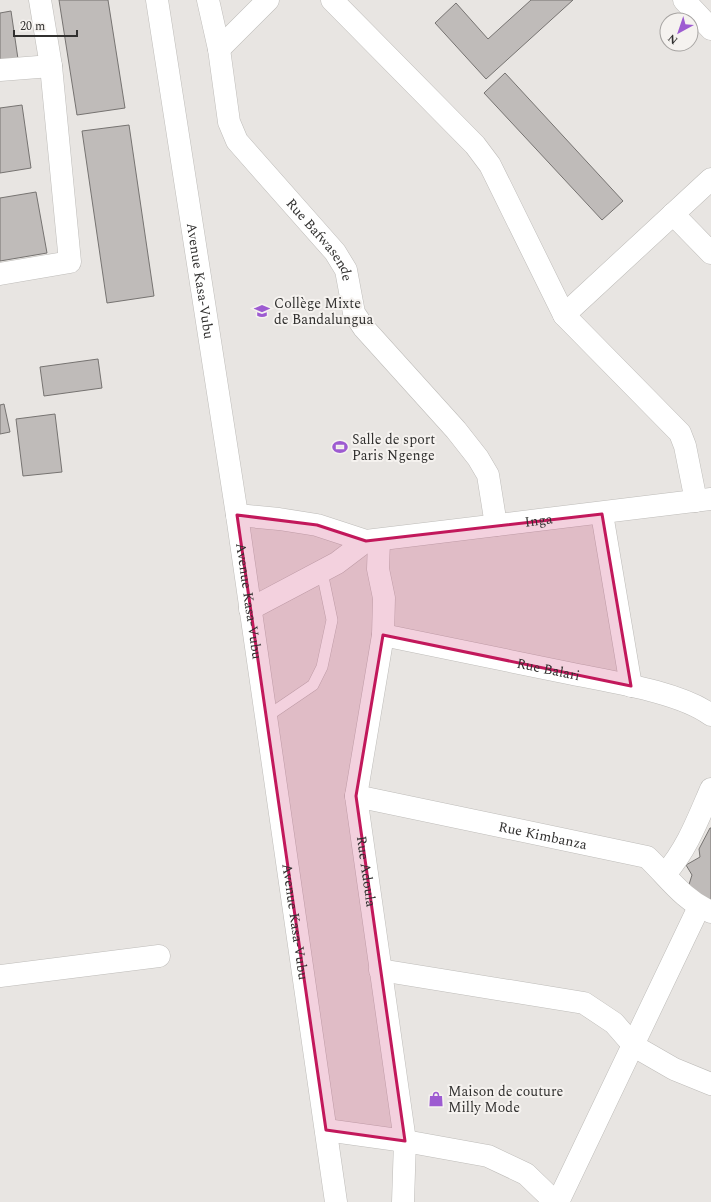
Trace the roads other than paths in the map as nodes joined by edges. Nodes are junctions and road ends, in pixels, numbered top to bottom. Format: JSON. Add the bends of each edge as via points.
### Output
{"nodes":[{"id":1,"x":40,"y":0,"type":"edge"},
{"id":2,"x":157,"y":0,"type":"edge"},
{"id":3,"x":208,"y":0,"type":"edge"},
{"id":4,"x":268,"y":0,"type":"edge"},
{"id":5,"x":332,"y":0,"type":"edge"},
{"id":6,"x":684,"y":0,"type":"edge"},
{"id":7,"x":711,"y":29,"type":"edge"},
{"id":8,"x":219,"y":49,"type":"junction"},
{"id":9,"x":51,"y":66,"type":"junction"},
{"id":10,"x":0,"y":70,"type":"edge"},
{"id":11,"x":711,"y":179,"type":"edge"},
{"id":12,"x":673,"y":214,"type":"junction"},
{"id":13,"x":711,"y":254,"type":"edge"},
{"id":14,"x":0,"y":274,"type":"edge"},
{"id":15,"x":564,"y":315,"type":"junction"},
{"id":16,"x":703,"y":500,"type":"edge"},
{"id":17,"x":602,"y":514,"type":"junction"},
{"id":18,"x":237,"y":515,"type":"junction"},
{"id":19,"x":496,"y":525,"type":"junction"},
{"id":20,"x":372,"y":541,"type":"junction"},
{"id":21,"x":322,"y":572,"type":"junction"},
{"id":22,"x":250,"y":609,"type":"junction"},
{"id":23,"x":383,"y":635,"type":"junction"},
{"id":24,"x":631,"y":686,"type":"junction"},
{"id":25,"x":711,"y":715,"type":"edge"},
{"id":26,"x":266,"y":717,"type":"junction"},
{"id":27,"x":711,"y":789,"type":"edge"},
{"id":28,"x":356,"y":796,"type":"junction"},
{"id":29,"x":665,"y":874,"type":"junction"},
{"id":30,"x":705,"y":910,"type":"edge"},
{"id":31,"x":158,"y":956,"type":"dead end"},
{"id":32,"x":380,"y":970,"type":"junction"},
{"id":33,"x":0,"y":976,"type":"edge"},
{"id":34,"x":634,"y":1046,"type":"junction"},
{"id":35,"x":711,"y":1084,"type":"edge"},
{"id":36,"x":326,"y":1130,"type":"junction"},
{"id":37,"x":405,"y":1141,"type":"junction"},
{"id":38,"x":336,"y":1202,"type":"edge"},
{"id":39,"x":403,"y":1202,"type":"edge"},
{"id":40,"x":555,"y":1202,"type":"edge"},
{"id":41,"x":558,"y":1202,"type":"edge"}],
"edges":[{"from":1,"to":9,"type":"street"},
{"from":2,"to":18,"type":"street","name":"Avenue Kasa-Vubu"},
{"from":3,"to":8,"type":"street","name":"Rue Bafwasende"},
{"from":4,"to":8,"type":"street"},
{"from":5,"to":15,"type":"street","via":[[475,145],[490,165]]},
{"from":6,"to":7,"type":"street"},
{"from":8,"to":19,"type":"street","name":"Rue Bafwasende","via":[[230,122],[237,141],[336,252],[346,270],[354,313],[364,328],[478,458],[488,475]]},
{"from":9,"to":10,"type":"street"},
{"from":9,"to":14,"type":"street","via":[[70,262]]},
{"from":11,"to":12,"type":"street"},
{"from":12,"to":13,"type":"street"},
{"from":12,"to":15,"type":"street"},
{"from":15,"to":16,"type":"street","via":[[680,433]]},
{"from":16,"to":17,"type":"street","name":"Inga"},
{"from":17,"to":19,"type":"street","name":"Inga"},
{"from":17,"to":24,"type":"street"},
{"from":18,"to":20,"type":"street","name":"Inga","via":[[279,518],[317,525]]},
{"from":18,"to":22,"type":"street","name":"Avenue Kasa-Vubu"},
{"from":19,"to":20,"type":"street","name":"Inga"},
{"from":20,"to":21,"type":"street","name":"Inga"},
{"from":20,"to":23,"type":"street","name":"Rue Adoula","via":[[384,598]]},
{"from":21,"to":22,"type":"street","name":"Inga"},
{"from":21,"to":26,"type":"lane","via":[[332,620],[322,667],[313,684]]},
{"from":22,"to":26,"type":"street","name":"Avenue Kasa-Vubu"},
{"from":23,"to":24,"type":"street","name":"Rue Balari"},
{"from":23,"to":28,"type":"street","name":"Rue Adoula"},
{"from":24,"to":25,"type":"street","name":"Rue Balari","via":[[680,700]]},
{"from":26,"to":36,"type":"street","name":"Avenue Kasa-Vubu"},
{"from":27,"to":29,"type":"street","via":[[687,845]]},
{"from":28,"to":29,"type":"street","name":"Rue Kimbanza","via":[[646,857]]},
{"from":28,"to":32,"type":"street","name":"Rue Adoula"},
{"from":29,"to":30,"type":"street","name":"Rue Kimbanza","via":[[674,888]]},
{"from":30,"to":34,"type":"street"},
{"from":31,"to":33,"type":"street"},
{"from":32,"to":34,"type":"street","via":[[584,1003],[614,1023]]},
{"from":32,"to":37,"type":"street","name":"Rue Adoula"},
{"from":34,"to":35,"type":"street","via":[[674,1069]]},
{"from":34,"to":41,"type":"street"},
{"from":36,"to":37,"type":"street"},
{"from":36,"to":38,"type":"street","name":"Avenue Kasa-Vubu"},
{"from":37,"to":39,"type":"street","name":"Rue Adoula"},
{"from":37,"to":40,"type":"street","via":[[488,1156],[526,1174]]}]}
